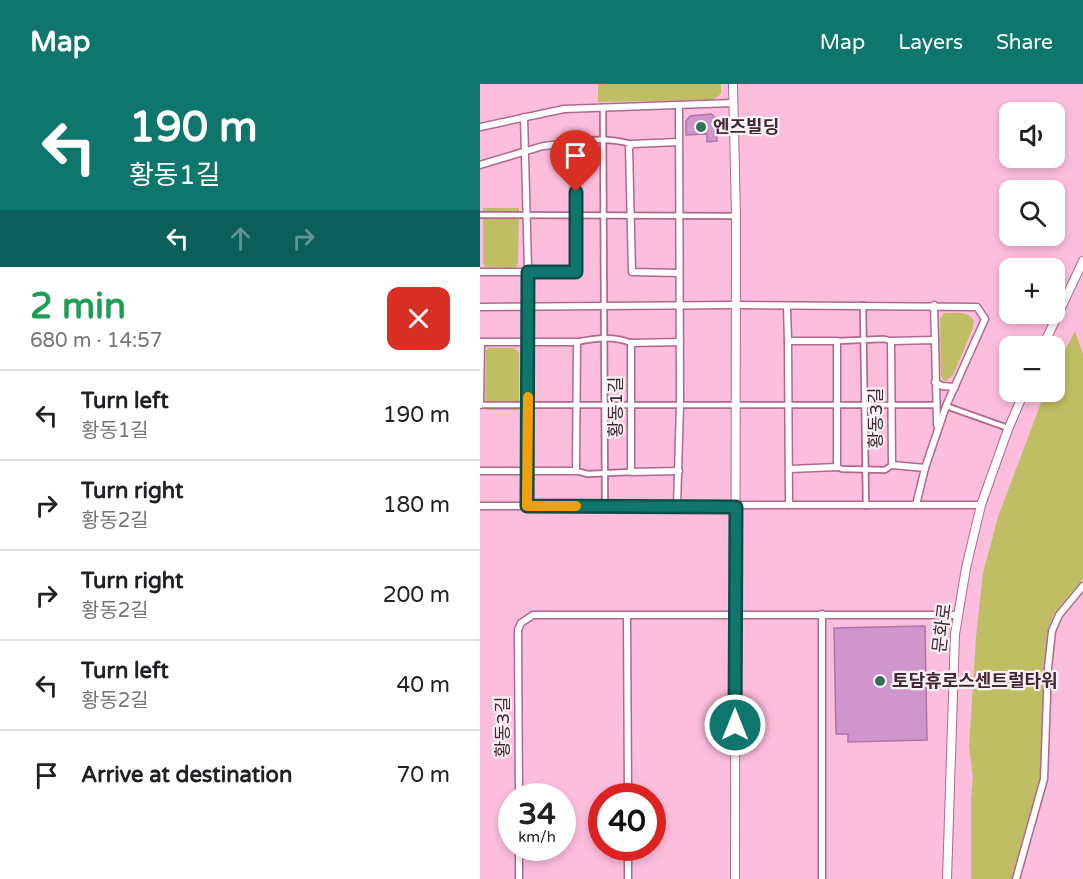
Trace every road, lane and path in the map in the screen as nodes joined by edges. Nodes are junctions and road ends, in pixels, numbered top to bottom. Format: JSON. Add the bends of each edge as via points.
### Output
{"nodes":[{"id":1,"x":733,"y":84,"type":"edge"},
{"id":2,"x":732,"y":103,"type":"junction"},
{"id":3,"x":679,"y":105,"type":"junction"},
{"id":4,"x":603,"y":107,"type":"junction"},
{"id":5,"x":524,"y":117,"type":"junction"},
{"id":6,"x":480,"y":127,"type":"edge"},
{"id":7,"x":603,"y":140,"type":"junction"},
{"id":8,"x":678,"y":142,"type":"junction"},
{"id":9,"x":573,"y":143,"type":"junction"},
{"id":10,"x":632,"y":144,"type":"junction"},
{"id":11,"x":526,"y":151,"type":"junction"},
{"id":12,"x":480,"y":165,"type":"edge"},
{"id":13,"x":480,"y":215,"type":"edge"},
{"id":14,"x":576,"y":215,"type":"junction"},
{"id":15,"x":528,"y":216,"type":"junction"},
{"id":16,"x":604,"y":216,"type":"junction"},
{"id":17,"x":631,"y":216,"type":"junction"},
{"id":18,"x":680,"y":216,"type":"junction"},
{"id":19,"x":736,"y":216,"type":"junction"},
{"id":20,"x":1083,"y":261,"type":"edge"},
{"id":21,"x":480,"y":272,"type":"edge"},
{"id":22,"x":528,"y":272,"type":"junction"},
{"id":23,"x":679,"y":273,"type":"junction"},
{"id":24,"x":735,"y":304,"type":"junction"},
{"id":25,"x":680,"y":305,"type":"junction"},
{"id":26,"x":863,"y":305,"type":"junction"},
{"id":27,"x":934,"y":305,"type":"junction"},
{"id":28,"x":529,"y":306,"type":"junction"},
{"id":29,"x":787,"y":306,"type":"junction"},
{"id":30,"x":480,"y":307,"type":"edge"},
{"id":31,"x":603,"y":307,"type":"junction"},
{"id":32,"x":1048,"y":336,"type":"edge"},
{"id":33,"x":603,"y":339,"type":"junction"},
{"id":34,"x":864,"y":339,"type":"junction"},
{"id":35,"x":935,"y":340,"type":"junction"},
{"id":36,"x":788,"y":341,"type":"junction"},
{"id":37,"x":837,"y":341,"type":"junction"},
{"id":38,"x":891,"y":341,"type":"junction"},
{"id":39,"x":480,"y":342,"type":"edge"},
{"id":40,"x":529,"y":342,"type":"junction"},
{"id":41,"x":577,"y":342,"type":"junction"},
{"id":42,"x":680,"y":342,"type":"junction"},
{"id":43,"x":631,"y":343,"type":"junction"},
{"id":44,"x":935,"y":382,"type":"junction"},
{"id":45,"x":955,"y":387,"type":"junction"},
{"id":46,"x":1020,"y":402,"type":"edge"},
{"id":47,"x":892,"y":404,"type":"junction"},
{"id":48,"x":480,"y":405,"type":"edge"},
{"id":49,"x":528,"y":405,"type":"junction"},
{"id":50,"x":577,"y":405,"type":"junction"},
{"id":51,"x":604,"y":405,"type":"junction"},
{"id":52,"x":631,"y":405,"type":"junction"},
{"id":53,"x":680,"y":405,"type":"junction"},
{"id":54,"x":735,"y":405,"type":"junction"},
{"id":55,"x":789,"y":405,"type":"junction"},
{"id":56,"x":837,"y":405,"type":"junction"},
{"id":57,"x":865,"y":405,"type":"junction"},
{"id":58,"x":936,"y":405,"type":"junction"},
{"id":59,"x":946,"y":406,"type":"junction"},
{"id":60,"x":1008,"y":428,"type":"junction"},
{"id":61,"x":937,"y":429,"type":"junction"},
{"id":62,"x":892,"y":465,"type":"junction"},
{"id":63,"x":837,"y":467,"type":"junction"},
{"id":64,"x":925,"y":468,"type":"junction"},
{"id":65,"x":790,"y":469,"type":"junction"},
{"id":66,"x":866,"y":469,"type":"junction"},
{"id":67,"x":480,"y":471,"type":"edge"},
{"id":68,"x":576,"y":471,"type":"junction"},
{"id":69,"x":679,"y":471,"type":"junction"},
{"id":70,"x":528,"y":472,"type":"junction"},
{"id":71,"x":631,"y":472,"type":"junction"},
{"id":72,"x":604,"y":474,"type":"junction"},
{"id":73,"x":789,"y":505,"type":"junction"},
{"id":74,"x":916,"y":505,"type":"junction"},
{"id":75,"x":981,"y":505,"type":"junction"},
{"id":76,"x":480,"y":506,"type":"edge"},
{"id":77,"x":527,"y":506,"type":"junction"},
{"id":78,"x":605,"y":506,"type":"junction"},
{"id":79,"x":677,"y":506,"type":"junction"},
{"id":80,"x":866,"y":506,"type":"junction"},
{"id":81,"x":736,"y":507,"type":"junction"},
{"id":82,"x":1083,"y":586,"type":"edge"},
{"id":83,"x":822,"y":614,"type":"junction"},
{"id":84,"x":735,"y":615,"type":"junction"},
{"id":85,"x":958,"y":615,"type":"junction"},
{"id":86,"x":627,"y":616,"type":"junction"},
{"id":87,"x":519,"y":783,"type":"edge"},
{"id":88,"x":628,"y":783,"type":"edge"},
{"id":89,"x":519,"y":861,"type":"edge"},
{"id":90,"x":628,"y":861,"type":"edge"},
{"id":91,"x":519,"y":879,"type":"edge"},
{"id":92,"x":628,"y":879,"type":"edge"},
{"id":93,"x":735,"y":879,"type":"edge"},
{"id":94,"x":822,"y":879,"type":"edge"},
{"id":95,"x":947,"y":879,"type":"edge"},
{"id":96,"x":1016,"y":879,"type":"edge"}],
"edges":[{"from":1,"to":2,"type":"street"},
{"from":2,"to":3,"type":"street"},
{"from":2,"to":19,"type":"street"},
{"from":3,"to":4,"type":"street"},
{"from":3,"to":8,"type":"street"},
{"from":4,"to":5,"type":"street"},
{"from":4,"to":7,"type":"street"},
{"from":5,"to":6,"type":"street"},
{"from":5,"to":11,"type":"street"},
{"from":7,"to":9,"type":"street"},
{"from":7,"to":10,"type":"street"},
{"from":7,"to":16,"type":"street"},
{"from":8,"to":10,"type":"street"},
{"from":8,"to":18,"type":"street"},
{"from":9,"to":11,"type":"street"},
{"from":9,"to":14,"type":"street"},
{"from":10,"to":17,"type":"street"},
{"from":11,"to":12,"type":"street"},
{"from":11,"to":15,"type":"street"},
{"from":13,"to":15,"type":"street"},
{"from":14,"to":15,"type":"street"},
{"from":14,"to":16,"type":"street"},
{"from":14,"to":22,"type":"street","via":[[576,272]]},
{"from":15,"to":22,"type":"street"},
{"from":16,"to":17,"type":"street"},
{"from":16,"to":31,"type":"street"},
{"from":17,"to":18,"type":"street"},
{"from":17,"to":23,"type":"street","via":[[632,272]]},
{"from":18,"to":19,"type":"street"},
{"from":18,"to":23,"type":"street"},
{"from":19,"to":24,"type":"street"},
{"from":20,"to":32,"type":"street"},
{"from":21,"to":22,"type":"street"},
{"from":22,"to":28,"type":"street"},
{"from":23,"to":25,"type":"street"},
{"from":24,"to":25,"type":"street"},
{"from":24,"to":29,"type":"street"},
{"from":24,"to":54,"type":"street"},
{"from":25,"to":31,"type":"street"},
{"from":25,"to":42,"type":"street"},
{"from":26,"to":27,"type":"street"},
{"from":26,"to":29,"type":"street"},
{"from":26,"to":34,"type":"street"},
{"from":27,"to":35,"type":"street"},
{"from":27,"to":45,"type":"street","via":[[977,307],[985,319]]},
{"from":28,"to":30,"type":"street"},
{"from":28,"to":31,"type":"street"},
{"from":28,"to":40,"type":"street"},
{"from":29,"to":36,"type":"street"},
{"from":31,"to":33,"type":"street"},
{"from":33,"to":41,"type":"street"},
{"from":33,"to":43,"type":"street"},
{"from":33,"to":51,"type":"street"},
{"from":34,"to":37,"type":"street"},
{"from":34,"to":38,"type":"street"},
{"from":34,"to":57,"type":"street"},
{"from":35,"to":38,"type":"street"},
{"from":35,"to":44,"type":"street"},
{"from":36,"to":37,"type":"street"},
{"from":36,"to":55,"type":"street"},
{"from":37,"to":56,"type":"street"},
{"from":38,"to":47,"type":"street","name":"황동3길"},
{"from":39,"to":40,"type":"street"},
{"from":39,"to":48,"type":"street"},
{"from":40,"to":41,"type":"street"},
{"from":40,"to":49,"type":"street"},
{"from":41,"to":50,"type":"street"},
{"from":42,"to":43,"type":"street"},
{"from":42,"to":53,"type":"street"},
{"from":43,"to":52,"type":"street","name":"황동1길"},
{"from":44,"to":45,"type":"street"},
{"from":44,"to":58,"type":"street"},
{"from":45,"to":59,"type":"street"},
{"from":46,"to":60,"type":"street","name":"문화로"},
{"from":47,"to":57,"type":"street"},
{"from":47,"to":58,"type":"street"},
{"from":47,"to":62,"type":"street","name":"황동3길"},
{"from":48,"to":49,"type":"street"},
{"from":49,"to":50,"type":"street"},
{"from":49,"to":70,"type":"street"},
{"from":50,"to":51,"type":"street"},
{"from":50,"to":68,"type":"street"},
{"from":51,"to":52,"type":"street"},
{"from":51,"to":72,"type":"street"},
{"from":52,"to":53,"type":"street"},
{"from":52,"to":71,"type":"street","name":"황동1길"},
{"from":53,"to":54,"type":"street"},
{"from":53,"to":69,"type":"street"},
{"from":54,"to":55,"type":"street"},
{"from":54,"to":81,"type":"street"},
{"from":55,"to":56,"type":"street"},
{"from":55,"to":65,"type":"street"},
{"from":56,"to":57,"type":"street"},
{"from":56,"to":63,"type":"street"},
{"from":57,"to":66,"type":"street"},
{"from":58,"to":61,"type":"street"},
{"from":59,"to":60,"type":"street"},
{"from":59,"to":61,"type":"street"},
{"from":60,"to":75,"type":"street","name":"문화로"},
{"from":61,"to":64,"type":"street"},
{"from":62,"to":64,"type":"street","name":"황동3길"},
{"from":62,"to":66,"type":"street","via":[[885,470]]},
{"from":63,"to":65,"type":"street"},
{"from":63,"to":66,"type":"street"},
{"from":64,"to":74,"type":"street"},
{"from":65,"to":73,"type":"street"},
{"from":66,"to":80,"type":"street"},
{"from":67,"to":70,"type":"street"},
{"from":68,"to":70,"type":"street"},
{"from":68,"to":72,"type":"street"},
{"from":69,"to":71,"type":"street"},
{"from":69,"to":79,"type":"street"},
{"from":70,"to":77,"type":"street"},
{"from":71,"to":72,"type":"street"},
{"from":72,"to":78,"type":"street"},
{"from":73,"to":80,"type":"street"},
{"from":73,"to":81,"type":"street"},
{"from":74,"to":75,"type":"street"},
{"from":74,"to":80,"type":"street"},
{"from":75,"to":85,"type":"street","name":"문화로"},
{"from":76,"to":77,"type":"street"},
{"from":77,"to":78,"type":"street"},
{"from":78,"to":79,"type":"street"},
{"from":79,"to":81,"type":"street"},
{"from":81,"to":84,"type":"street"},
{"from":82,"to":96,"type":"street","via":[[1059,615],[1052,631],[1044,779]]},
{"from":83,"to":84,"type":"street","name":"황동3길"},
{"from":83,"to":85,"type":"street","name":"황동3길"},
{"from":83,"to":94,"type":"street"},
{"from":84,"to":86,"type":"street","name":"황동3길"},
{"from":84,"to":93,"type":"street"},
{"from":85,"to":95,"type":"street","name":"문화로","via":[[952,682]]},
{"from":86,"to":87,"type":"street","name":"황동3길","via":[[533,615],[521,623]]},
{"from":86,"to":88,"type":"street"},
{"from":89,"to":91,"type":"street"},
{"from":90,"to":92,"type":"street"}]}
